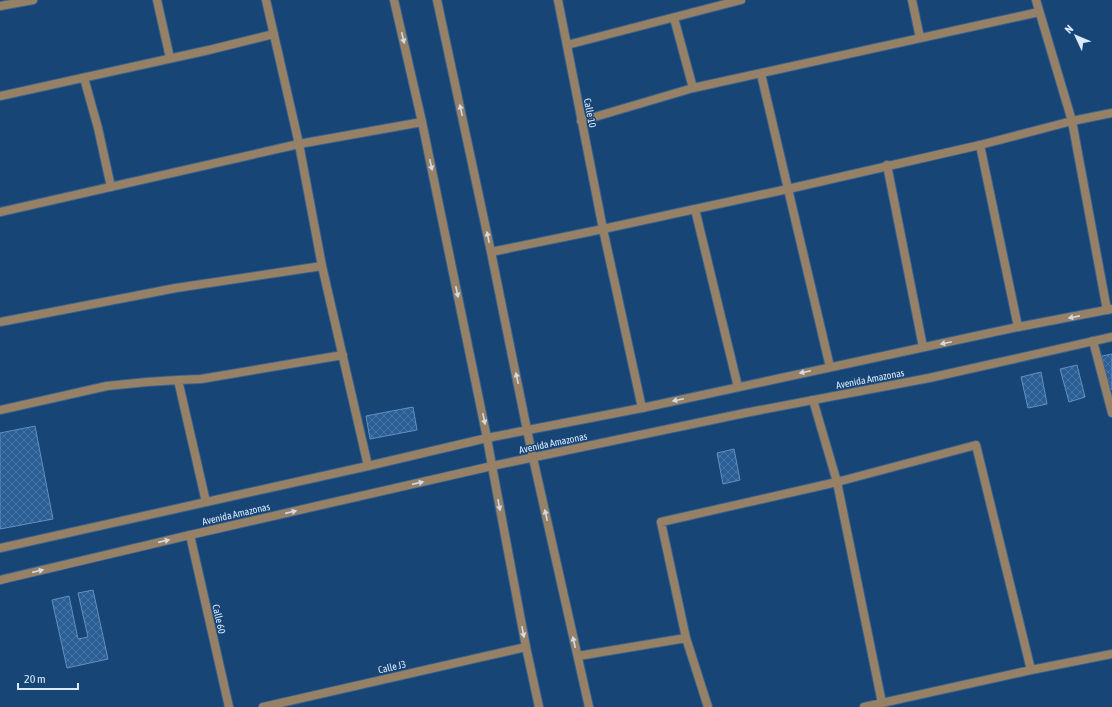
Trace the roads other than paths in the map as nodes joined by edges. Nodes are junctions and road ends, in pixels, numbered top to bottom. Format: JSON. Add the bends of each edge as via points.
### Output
{"nodes":[{"id":1,"x":33,"y":0,"type":"edge"},
{"id":2,"x":157,"y":0,"type":"edge"},
{"id":3,"x":266,"y":0,"type":"edge"},
{"id":4,"x":394,"y":0,"type":"edge"},
{"id":5,"x":437,"y":0,"type":"edge"},
{"id":6,"x":558,"y":0,"type":"edge"},
{"id":7,"x":741,"y":0,"type":"edge"},
{"id":8,"x":912,"y":0,"type":"edge"},
{"id":9,"x":1036,"y":0,"type":"edge"},
{"id":10,"x":0,"y":6,"type":"edge"},
{"id":11,"x":1039,"y":12,"type":"junction"},
{"id":12,"x":674,"y":18,"type":"junction"},
{"id":13,"x":274,"y":34,"type":"junction"},
{"id":14,"x":920,"y":38,"type":"junction"},
{"id":15,"x":567,"y":45,"type":"junction"},
{"id":16,"x":170,"y":58,"type":"junction"},
{"id":17,"x":761,"y":74,"type":"junction"},
{"id":18,"x":84,"y":78,"type":"junction"},
{"id":19,"x":693,"y":88,"type":"junction"},
{"id":20,"x":0,"y":96,"type":"edge"},
{"id":21,"x":1112,"y":113,"type":"edge"},
{"id":22,"x":582,"y":121,"type":"junction"},
{"id":23,"x":1072,"y":121,"type":"junction"},
{"id":24,"x":422,"y":122,"type":"junction"},
{"id":25,"x":298,"y":144,"type":"junction"},
{"id":26,"x":980,"y":145,"type":"junction"},
{"id":27,"x":887,"y":165,"type":"junction"},
{"id":28,"x":111,"y":187,"type":"junction"},
{"id":29,"x":788,"y":189,"type":"junction"},
{"id":30,"x":695,"y":209,"type":"junction"},
{"id":31,"x":0,"y":212,"type":"edge"},
{"id":32,"x":603,"y":229,"type":"junction"},
{"id":33,"x":491,"y":252,"type":"junction"},
{"id":34,"x":322,"y":266,"type":"junction"},
{"id":35,"x":1110,"y":310,"type":"edge"},
{"id":36,"x":0,"y":322,"type":"edge"},
{"id":37,"x":1018,"y":328,"type":"junction"},
{"id":38,"x":1112,"y":337,"type":"edge"},
{"id":39,"x":1093,"y":341,"type":"junction"},
{"id":40,"x":923,"y":347,"type":"junction"},
{"id":41,"x":343,"y":355,"type":"junction"},
{"id":42,"x":830,"y":367,"type":"junction"},
{"id":43,"x":178,"y":380,"type":"junction"},
{"id":44,"x":738,"y":386,"type":"junction"},
{"id":45,"x":813,"y":400,"type":"junction"},
{"id":46,"x":642,"y":408,"type":"junction"},
{"id":47,"x":0,"y":410,"type":"edge"},
{"id":48,"x":1112,"y":413,"type":"edge"},
{"id":49,"x":528,"y":430,"type":"junction"},
{"id":50,"x":487,"y":438,"type":"junction"},
{"id":51,"x":533,"y":458,"type":"junction"},
{"id":52,"x":368,"y":466,"type":"junction"},
{"id":53,"x":492,"y":466,"type":"junction"},
{"id":54,"x":836,"y":482,"type":"junction"},
{"id":55,"x":206,"y":502,"type":"junction"},
{"id":56,"x":190,"y":535,"type":"junction"},
{"id":57,"x":0,"y":548,"type":"edge"},
{"id":58,"x":0,"y":580,"type":"edge"},
{"id":59,"x":686,"y":638,"type":"junction"},
{"id":60,"x":526,"y":647,"type":"junction"},
{"id":61,"x":1112,"y":654,"type":"edge"},
{"id":62,"x":578,"y":656,"type":"junction"},
{"id":63,"x":1031,"y":670,"type":"junction"},
{"id":64,"x":882,"y":703,"type":"junction"},
{"id":65,"x":229,"y":707,"type":"edge"},
{"id":66,"x":263,"y":707,"type":"edge"},
{"id":67,"x":539,"y":707,"type":"edge"},
{"id":68,"x":589,"y":707,"type":"edge"},
{"id":69,"x":708,"y":707,"type":"edge"},
{"id":70,"x":864,"y":707,"type":"edge"}],
"edges":[{"from":1,"to":10,"type":"street"},
{"from":2,"to":16,"type":"street"},
{"from":3,"to":13,"type":"street"},
{"from":4,"to":24,"type":"street","one_way":true},
{"from":33,"to":5,"type":"street","one_way":true},
{"from":6,"to":15,"type":"street","name":"Calle 10"},
{"from":7,"to":12,"type":"street"},
{"from":8,"to":14,"type":"street"},
{"from":9,"to":11,"type":"street"},
{"from":11,"to":14,"type":"street"},
{"from":11,"to":23,"type":"street"},
{"from":12,"to":15,"type":"street"},
{"from":12,"to":19,"type":"street"},
{"from":13,"to":16,"type":"street"},
{"from":13,"to":25,"type":"street"},
{"from":14,"to":17,"type":"street"},
{"from":15,"to":22,"type":"street","name":"Calle 10"},
{"from":16,"to":18,"type":"street"},
{"from":17,"to":19,"type":"street"},
{"from":17,"to":29,"type":"street"},
{"from":18,"to":20,"type":"street"},
{"from":18,"to":28,"type":"street"},
{"from":19,"to":22,"type":"street"},
{"from":21,"to":23,"type":"street"},
{"from":22,"to":32,"type":"street","name":"Calle 10"},
{"from":23,"to":26,"type":"street"},
{"from":23,"to":35,"type":"street"},
{"from":24,"to":25,"type":"street"},
{"from":24,"to":50,"type":"street","one_way":true},
{"from":25,"to":28,"type":"street"},
{"from":25,"to":34,"type":"street"},
{"from":26,"to":27,"type":"street"},
{"from":26,"to":37,"type":"street"},
{"from":27,"to":29,"type":"street"},
{"from":27,"to":40,"type":"street"},
{"from":28,"to":31,"type":"street"},
{"from":29,"to":30,"type":"street"},
{"from":29,"to":42,"type":"street"},
{"from":30,"to":32,"type":"street"},
{"from":30,"to":44,"type":"street"},
{"from":32,"to":33,"type":"street"},
{"from":32,"to":46,"type":"street","name":"Calle 10"},
{"from":49,"to":33,"type":"street","one_way":true},
{"from":34,"to":36,"type":"street","via":[[176,288]]},
{"from":34,"to":41,"type":"street"},
{"from":35,"to":37,"type":"street","name":"Avenida Amazonas","one_way":true},
{"from":37,"to":40,"type":"street","name":"Avenida Amazonas","one_way":true},
{"from":38,"to":39,"type":"street","name":"Avenida Amazonas"},
{"from":39,"to":45,"type":"street","name":"Avenida Amazonas","via":[[928,378]]},
{"from":39,"to":48,"type":"street"},
{"from":40,"to":42,"type":"street","name":"Avenida Amazonas"},
{"from":41,"to":43,"type":"street"},
{"from":41,"to":52,"type":"street"},
{"from":42,"to":44,"type":"street","name":"Avenida Amazonas","one_way":true},
{"from":43,"to":47,"type":"street","via":[[107,386]]},
{"from":43,"to":55,"type":"street"},
{"from":44,"to":46,"type":"street","name":"Avenida Amazonas","one_way":true},
{"from":45,"to":51,"type":"street","name":"Avenida Amazonas"},
{"from":45,"to":54,"type":"street"},
{"from":46,"to":49,"type":"street","name":"Avenida Amazonas"},
{"from":49,"to":50,"type":"street","name":"Avenida Amazonas"},
{"from":49,"to":51,"type":"street"},
{"from":50,"to":52,"type":"street","name":"Avenida Amazonas"},
{"from":50,"to":53,"type":"street"},
{"from":51,"to":53,"type":"street","name":"Avenida Amazonas"},
{"from":62,"to":51,"type":"street","one_way":true},
{"from":52,"to":55,"type":"street","name":"Avenida Amazonas"},
{"from":56,"to":53,"type":"street","name":"Avenida Amazonas","one_way":true},
{"from":53,"to":60,"type":"street","one_way":true},
{"from":54,"to":59,"type":"street","via":[[661,522]]},
{"from":54,"to":63,"type":"street","via":[[976,445]]},
{"from":54,"to":64,"type":"street"},
{"from":55,"to":57,"type":"street","name":"Avenida Amazonas"},
{"from":58,"to":56,"type":"street","name":"Avenida Amazonas","one_way":true},
{"from":56,"to":65,"type":"street","name":"Calle 60"},
{"from":59,"to":62,"type":"street"},
{"from":59,"to":69,"type":"street"},
{"from":60,"to":66,"type":"street","name":"Calle J3"},
{"from":60,"to":67,"type":"street"},
{"from":61,"to":63,"type":"street"},
{"from":62,"to":68,"type":"street"},
{"from":63,"to":64,"type":"street"},
{"from":64,"to":70,"type":"street"}]}
